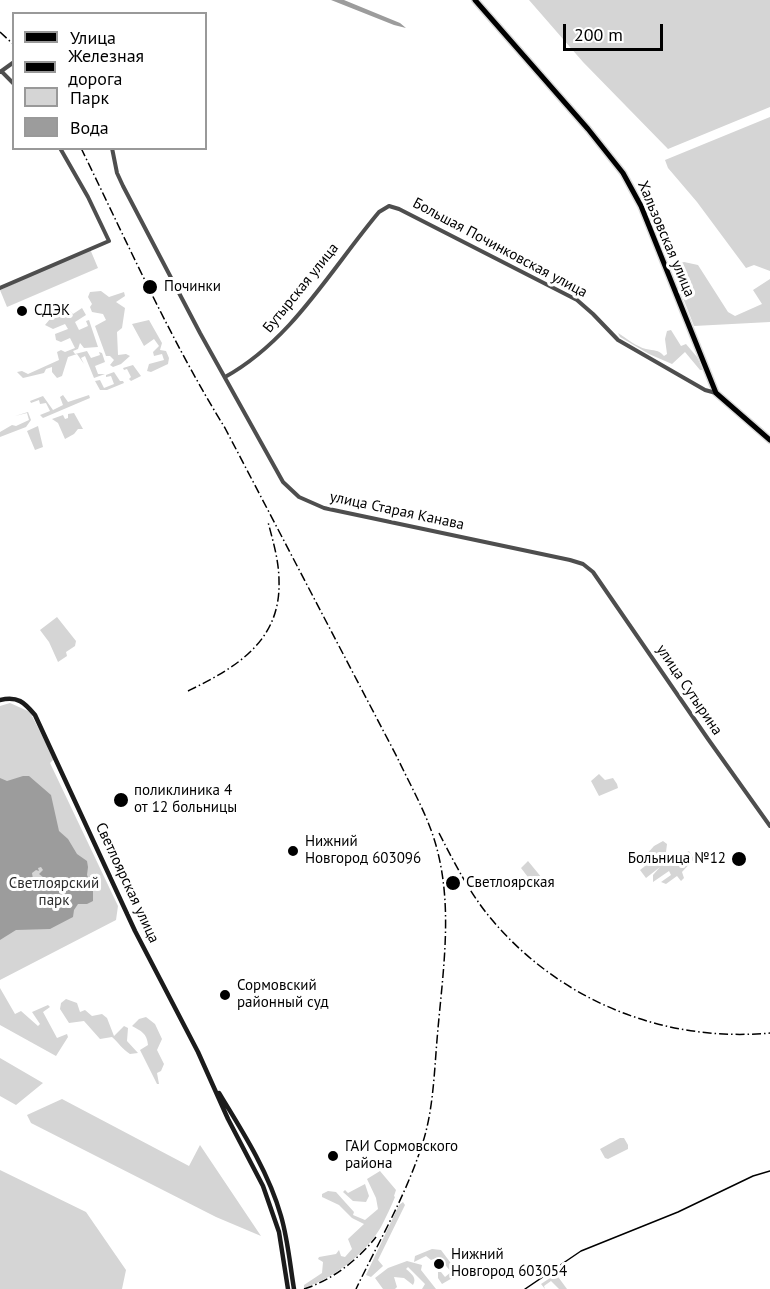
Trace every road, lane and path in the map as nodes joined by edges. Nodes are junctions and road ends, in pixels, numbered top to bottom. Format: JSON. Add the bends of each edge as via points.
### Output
{"nodes":[{"id":1,"x":476,"y":0,"type":"edge"},
{"id":2,"x":1,"y":71,"type":"edge"},
{"id":3,"x":12,"y":82,"type":"edge"},
{"id":4,"x":61,"y":150,"type":"edge"},
{"id":5,"x":112,"y":150,"type":"edge"},
{"id":6,"x":389,"y":206,"type":"joint"},
{"id":7,"x":0,"y":288,"type":"edge"},
{"id":8,"x":225,"y":377,"type":"junction"},
{"id":9,"x":716,"y":393,"type":"junction"},
{"id":10,"x":770,"y":440,"type":"edge"},
{"id":11,"x":589,"y":568,"type":"joint"},
{"id":12,"x":0,"y":700,"type":"edge"},
{"id":13,"x":770,"y":826,"type":"edge"},
{"id":14,"x":282,"y":1231,"type":"junction"},
{"id":15,"x":288,"y":1289,"type":"edge"},
{"id":16,"x":294,"y":1289,"type":"edge"}],
"edges":[{"from":1,"to":9,"type":"main road","name":"Хальзовская улица","via":[[623,173],[642,206]]},
{"from":2,"to":3,"type":"street"},
{"from":4,"to":7,"type":"street","via":[[109,241]]},
{"from":5,"to":8,"type":"street","name":"улица Старая Канава","via":[[117,173]]},
{"from":6,"to":8,"type":"street","name":"Бутырская улица","via":[[379,212],[283,332]]},
{"from":6,"to":9,"type":"street","name":"Большая Починковская улица","via":[[577,300],[618,340]]},
{"from":8,"to":11,"type":"street","name":"улица Старая Канава","via":[[283,482],[314,505],[570,560]]},
{"from":9,"to":10,"type":"main road"},
{"from":11,"to":13,"type":"street","name":"улица Сутырина"},
{"from":12,"to":14,"type":"main road","name":"Светлоярская улица","via":[[18,699],[35,716],[135,931],[271,1188]]},
{"from":14,"to":15,"type":"main road"},
{"from":14,"to":16,"type":"main road"}]}
